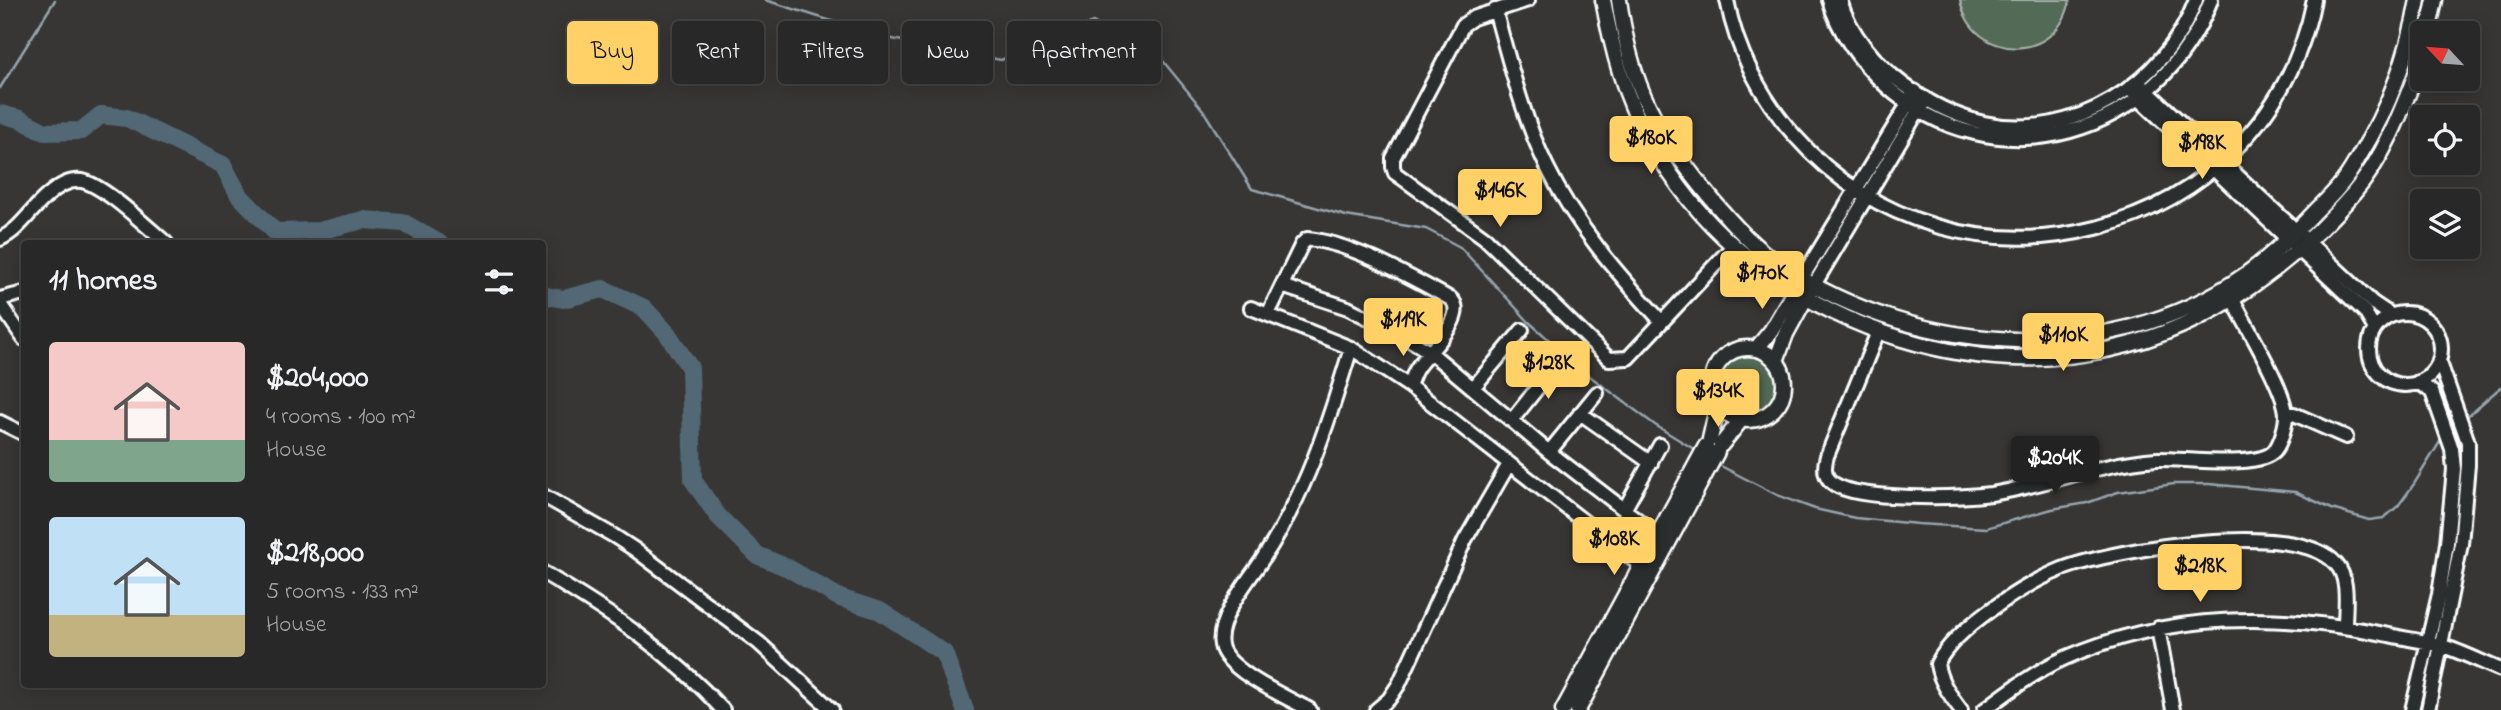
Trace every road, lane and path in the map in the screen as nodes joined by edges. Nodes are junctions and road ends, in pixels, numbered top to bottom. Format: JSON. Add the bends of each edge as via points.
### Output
{"nodes":[{"id":1,"x":1528,"y":0,"type":"edge"},
{"id":2,"x":1604,"y":0,"type":"edge"},
{"id":3,"x":1619,"y":0,"type":"edge"},
{"id":4,"x":1727,"y":0,"type":"edge"},
{"id":5,"x":1829,"y":0,"type":"edge"},
{"id":6,"x":1840,"y":0,"type":"edge"},
{"id":7,"x":2196,"y":0,"type":"edge"},
{"id":8,"x":2211,"y":0,"type":"edge"},
{"id":9,"x":2314,"y":0,"type":"edge"},
{"id":10,"x":2417,"y":0,"type":"edge"},
{"id":11,"x":2435,"y":0,"type":"edge"},
{"id":12,"x":1495,"y":10,"type":"junction"},
{"id":13,"x":2431,"y":21,"type":"edge"},
{"id":14,"x":2410,"y":89,"type":"edge"},
{"id":15,"x":2138,"y":90,"type":"junction"},
{"id":16,"x":1917,"y":102,"type":"junction"},
{"id":17,"x":2217,"y":164,"type":"junction"},
{"id":18,"x":1861,"y":193,"type":"junction"},
{"id":19,"x":0,"y":239,"type":"edge"},
{"id":20,"x":162,"y":240,"type":"edge"},
{"id":21,"x":2297,"y":241,"type":"junction"},
{"id":22,"x":1733,"y":246,"type":"junction"},
{"id":23,"x":1808,"y":281,"type":"junction"},
{"id":24,"x":1282,"y":286,"type":"junction"},
{"id":25,"x":21,"y":294,"type":"edge"},
{"id":26,"x":1800,"y":294,"type":"junction"},
{"id":27,"x":2233,"y":300,"type":"junction"},
{"id":28,"x":0,"y":301,"type":"edge"},
{"id":29,"x":1271,"y":308,"type":"dead end"},
{"id":30,"x":1251,"y":309,"type":"dead end"},
{"id":31,"x":2392,"y":315,"type":"junction"},
{"id":32,"x":1661,"y":321,"type":"junction"},
{"id":33,"x":2375,"y":329,"type":"junction"},
{"id":34,"x":1522,"y":330,"type":"dead end"},
{"id":35,"x":1878,"y":332,"type":"junction"},
{"id":36,"x":21,"y":334,"type":"edge"},
{"id":37,"x":1351,"y":348,"type":"junction"},
{"id":38,"x":1756,"y":349,"type":"junction"},
{"id":39,"x":1431,"y":353,"type":"junction"},
{"id":40,"x":2439,"y":360,"type":"junction"},
{"id":41,"x":1559,"y":361,"type":"dead end"},
{"id":42,"x":1776,"y":361,"type":"junction"},
{"id":43,"x":2418,"y":382,"type":"junction"},
{"id":44,"x":1409,"y":386,"type":"junction"},
{"id":45,"x":1473,"y":388,"type":"junction"},
{"id":46,"x":1597,"y":393,"type":"dead end"},
{"id":47,"x":1717,"y":404,"type":"junction"},
{"id":48,"x":1580,"y":413,"type":"junction"},
{"id":49,"x":2286,"y":414,"type":"junction"},
{"id":50,"x":1512,"y":420,"type":"junction"},
{"id":51,"x":1741,"y":420,"type":"junction"},
{"id":52,"x":0,"y":422,"type":"edge"},
{"id":53,"x":21,"y":433,"type":"edge"},
{"id":54,"x":2346,"y":437,"type":"dead end"},
{"id":55,"x":1660,"y":445,"type":"dead end"},
{"id":56,"x":1712,"y":447,"type":"junction"},
{"id":57,"x":1549,"y":452,"type":"junction"},
{"id":58,"x":1651,"y":463,"type":"junction"},
{"id":59,"x":1509,"y":464,"type":"junction"},
{"id":60,"x":546,"y":497,"type":"edge"},
{"id":61,"x":1624,"y":510,"type":"junction"},
{"id":62,"x":1643,"y":524,"type":"dead end"},
{"id":63,"x":1646,"y":569,"type":"junction"},
{"id":64,"x":546,"y":574,"type":"edge"},
{"id":65,"x":2345,"y":626,"type":"junction"},
{"id":66,"x":2158,"y":628,"type":"junction"},
{"id":67,"x":2427,"y":643,"type":"junction"},
{"id":68,"x":2442,"y":646,"type":"junction"},
{"id":69,"x":2501,"y":670,"type":"edge"},
{"id":70,"x":723,"y":710,"type":"edge"},
{"id":71,"x":832,"y":710,"type":"edge"},
{"id":72,"x":1310,"y":710,"type":"edge"},
{"id":73,"x":1376,"y":710,"type":"edge"},
{"id":74,"x":1563,"y":710,"type":"edge"},
{"id":75,"x":1578,"y":710,"type":"edge"},
{"id":76,"x":1961,"y":710,"type":"edge"},
{"id":77,"x":1984,"y":710,"type":"edge"},
{"id":78,"x":2173,"y":710,"type":"edge"},
{"id":79,"x":2412,"y":710,"type":"edge"},
{"id":80,"x":2428,"y":710,"type":"edge"}],
"edges":[{"from":1,"to":12,"type":"street"},
{"from":2,"to":22,"type":"street","via":[[1626,90],[1647,138],[1675,180]]},
{"from":3,"to":23,"type":"street","via":[[1640,86],[1687,169],[1758,247]]},
{"from":4,"to":18,"type":"street","via":[[1740,45],[1768,101],[1807,150]]},
{"from":5,"to":16,"type":"street","via":[[1860,59],[1879,80]]},
{"from":6,"to":16,"type":"street","via":[[1870,54]]},
{"from":7,"to":15,"type":"street","via":[[2172,48]]},
{"from":8,"to":15,"type":"street","via":[[2165,75]]},
{"from":9,"to":17,"type":"street","via":[[2311,18],[2281,88],[2244,138]]},
{"from":10,"to":21,"type":"street","via":[[2407,54],[2390,101],[2343,183]]},
{"from":11,"to":13,"type":"street"},
{"from":12,"to":32,"type":"street","via":[[1528,125],[1547,169],[1619,276]]},
{"from":12,"to":32,"type":"street","via":[[1473,18],[1458,33],[1393,158],[1395,173],[1485,238],[1609,359],[1628,358]]},
{"from":14,"to":21,"type":"street","via":[[2383,149],[2354,193]]},
{"from":15,"to":16,"type":"street","via":[[2101,120],[2060,135],[2027,140],[1960,130]]},
{"from":15,"to":17,"type":"street"},
{"from":16,"to":18,"type":"street"},
{"from":17,"to":18,"type":"street","via":[[2177,194],[2127,219],[2031,239],[1996,238],[1929,225]]},
{"from":17,"to":21,"type":"street"},
{"from":18,"to":23,"type":"street"},
{"from":19,"to":20,"type":"street","via":[[15,231],[49,193],[63,184],[81,181],[105,193]]},
{"from":21,"to":23,"type":"street","via":[[2182,309],[2088,336],[2015,341],[1951,334],[1879,315]]},
{"from":21,"to":27,"type":"street"},
{"from":21,"to":31,"type":"street"},
{"from":21,"to":33,"type":"street","via":[[2365,312]]},
{"from":22,"to":26,"type":"street"},
{"from":22,"to":32,"type":"street"},
{"from":23,"to":26,"type":"street"},
{"from":24,"to":29,"type":"street"},
{"from":24,"to":39,"type":"street","via":[[1348,308]]},
{"from":24,"to":39,"type":"street","via":[[1307,239],[1401,272],[1455,303],[1452,321]]},
{"from":25,"to":28,"type":"street"},
{"from":26,"to":35,"type":"street"},
{"from":26,"to":38,"type":"street"},
{"from":26,"to":42,"type":"street"},
{"from":27,"to":35,"type":"street","via":[[2140,341],[2089,354],[1984,357]]},
{"from":27,"to":49,"type":"street","via":[[2281,391]]},
{"from":28,"to":36,"type":"street"},
{"from":30,"to":37,"type":"street"},
{"from":31,"to":33,"type":"street"},
{"from":31,"to":40,"type":"street","via":[[2409,313],[2428,321],[2439,339]]},
{"from":33,"to":43,"type":"street","via":[[2369,349],[2376,370],[2393,382]]},
{"from":34,"to":45,"type":"street"},
{"from":35,"to":49,"type":"street","via":[[1825,464],[1832,484],[1846,490],[1908,498],[1966,496],[2114,464],[2158,459],[2265,459],[2275,449]]},
{"from":37,"to":44,"type":"street"},
{"from":37,"to":72,"type":"street","via":[[1305,486],[1278,538],[1227,613],[1221,633],[1220,644],[1232,664]]},
{"from":38,"to":42,"type":"street"},
{"from":38,"to":47,"type":"street","via":[[1735,350],[1718,363],[1712,383]]},
{"from":39,"to":44,"type":"street","via":[[1417,367]]},
{"from":39,"to":45,"type":"street"},
{"from":40,"to":43,"type":"street"},
{"from":40,"to":68,"type":"street","via":[[2468,442],[2463,534]]},
{"from":41,"to":50,"type":"street"},
{"from":42,"to":51,"type":"street","via":[[1784,384],[1779,403],[1761,418]]},
{"from":43,"to":67,"type":"street","via":[[2432,392],[2452,449],[2454,470],[2439,594]]},
{"from":44,"to":59,"type":"street"},
{"from":45,"to":50,"type":"street"},
{"from":46,"to":48,"type":"street"},
{"from":47,"to":51,"type":"street"},
{"from":47,"to":56,"type":"street"},
{"from":48,"to":57,"type":"street"},
{"from":48,"to":58,"type":"street"},
{"from":49,"to":54,"type":"street"},
{"from":50,"to":57,"type":"street"},
{"from":51,"to":56,"type":"street"},
{"from":52,"to":53,"type":"street"},
{"from":55,"to":58,"type":"street"},
{"from":56,"to":63,"type":"street"},
{"from":57,"to":61,"type":"street"},
{"from":58,"to":61,"type":"street"},
{"from":59,"to":63,"type":"street"},
{"from":59,"to":73,"type":"street","via":[[1465,540],[1399,684]]},
{"from":60,"to":71,"type":"street","via":[[634,550],[759,643]]},
{"from":61,"to":62,"type":"street"},
{"from":63,"to":74,"type":"street"},
{"from":63,"to":75,"type":"street"},
{"from":64,"to":70,"type":"street","via":[[647,638]]},
{"from":65,"to":66,"type":"street","via":[[2203,621]]},
{"from":65,"to":67,"type":"street"},
{"from":65,"to":76,"type":"street","via":[[2345,582],[2338,565],[2322,552],[2299,544],[2264,540],[2198,543],[2093,559],[2009,598],[1959,634],[1937,664],[1943,685]]},
{"from":66,"to":77,"type":"street","via":[[2062,659]]},
{"from":66,"to":78,"type":"street"},
{"from":67,"to":68,"type":"street"},
{"from":67,"to":79,"type":"street"},
{"from":68,"to":69,"type":"street"},
{"from":68,"to":80,"type":"street"}]}
